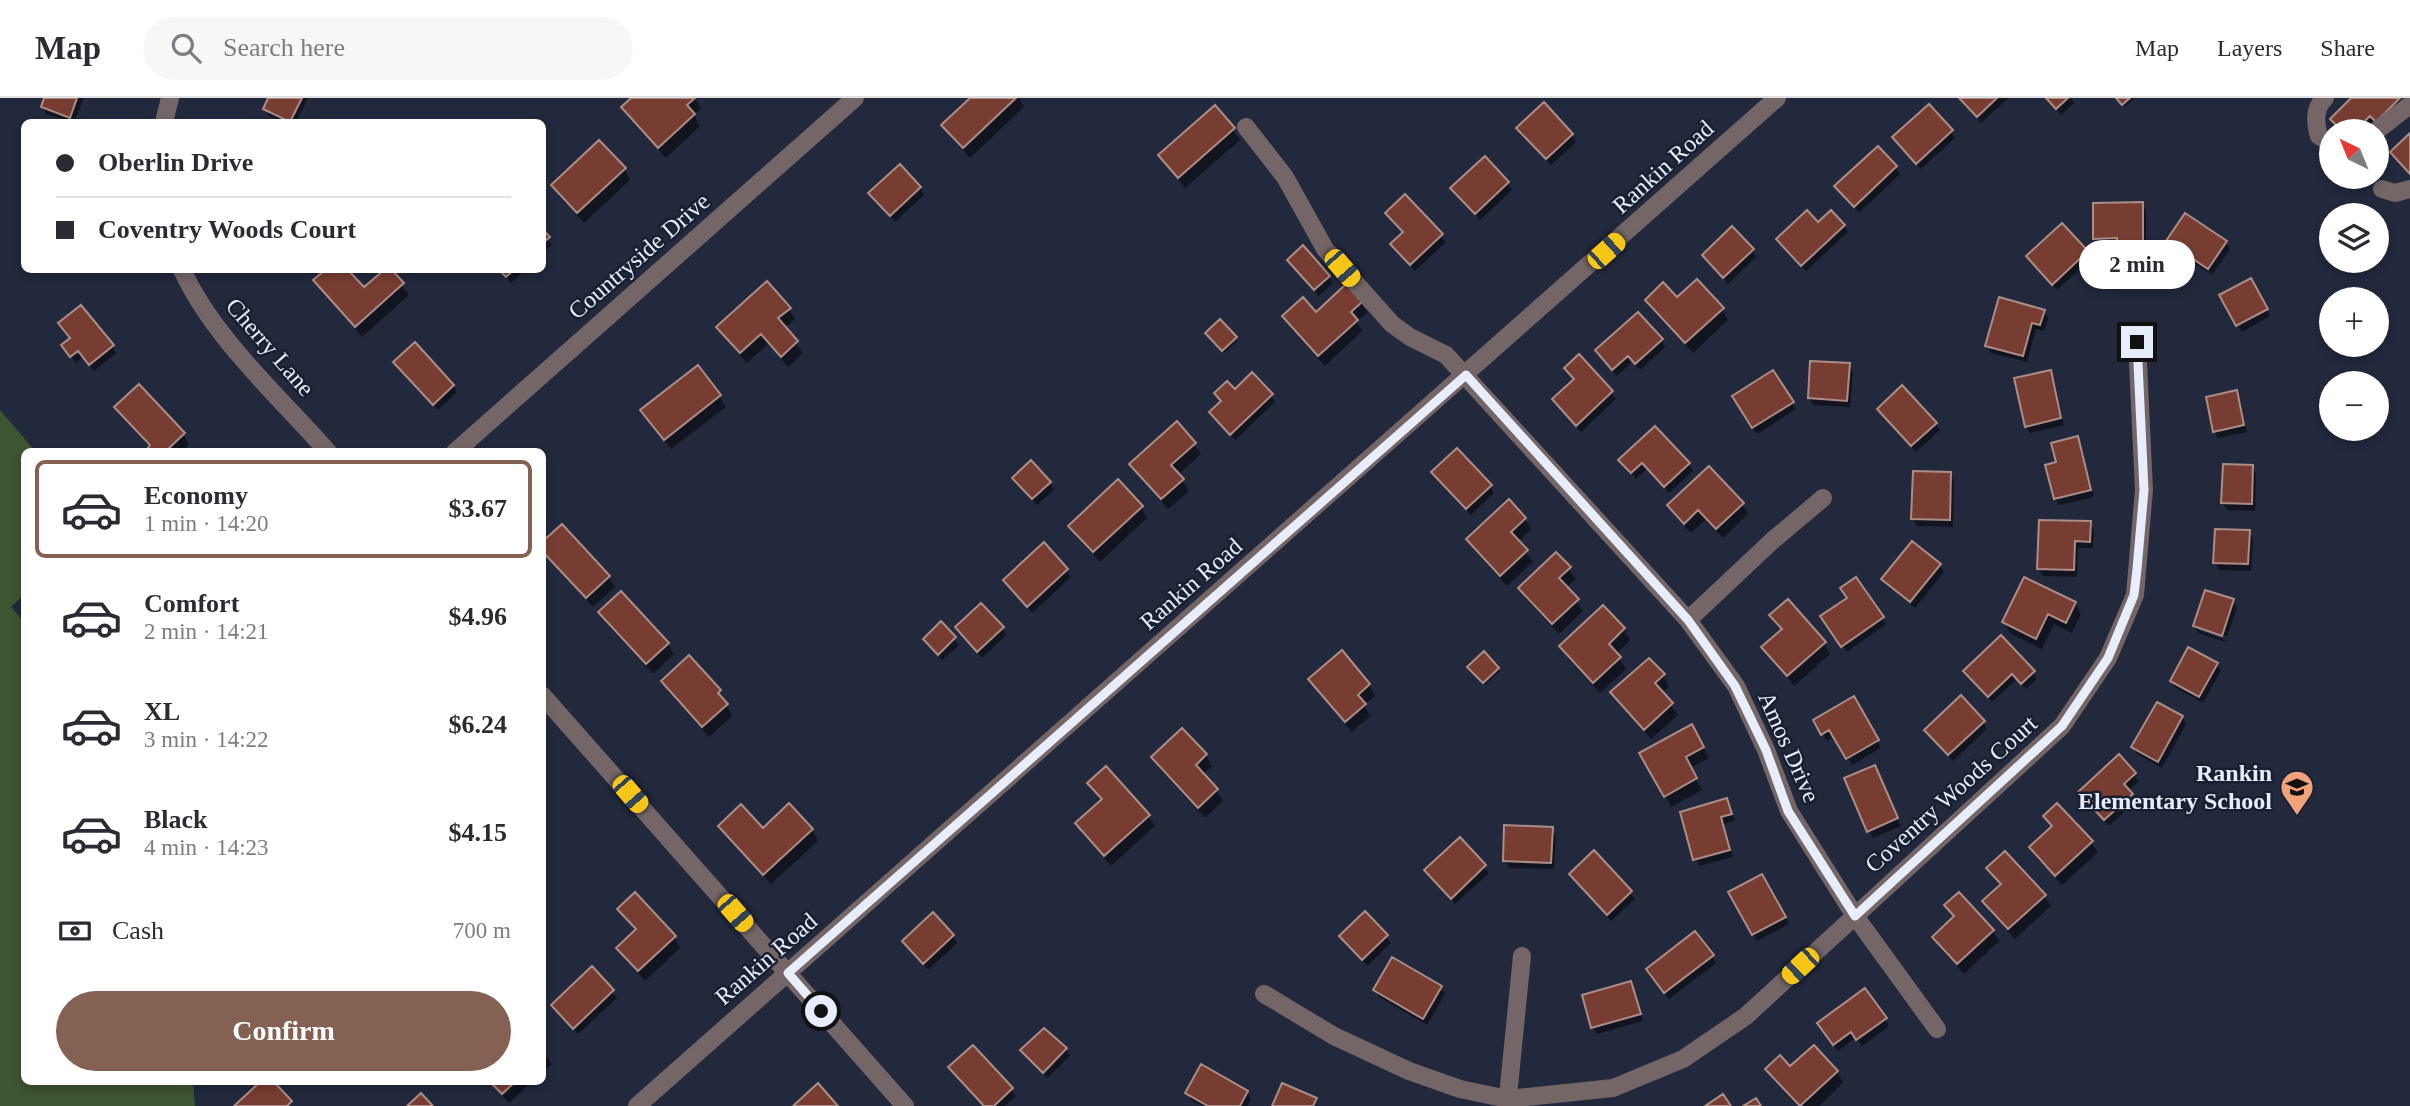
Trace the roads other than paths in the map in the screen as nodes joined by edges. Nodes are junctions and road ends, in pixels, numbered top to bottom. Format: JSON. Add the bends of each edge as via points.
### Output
{"nodes":[{"id":1,"x":170,"y":98,"type":"edge"},
{"id":2,"x":856,"y":98,"type":"edge"},
{"id":3,"x":1777,"y":98,"type":"edge"},
{"id":4,"x":2325,"y":98,"type":"edge"},
{"id":5,"x":2410,"y":105,"type":"edge"},
{"id":6,"x":165,"y":119,"type":"edge"},
{"id":7,"x":2389,"y":121,"type":"edge"},
{"id":8,"x":1246,"y":127,"type":"dead end"},
{"id":9,"x":2319,"y":136,"type":"edge"},
{"id":10,"x":2382,"y":189,"type":"dead end"},
{"id":11,"x":2410,"y":189,"type":"edge"},
{"id":12,"x":183,"y":273,"type":"edge"},
{"id":13,"x":2137,"y":342,"type":"dead end"},
{"id":14,"x":1466,"y":375,"type":"junction"},
{"id":15,"x":324,"y":448,"type":"edge"},
{"id":16,"x":460,"y":448,"type":"edge"},
{"id":17,"x":1823,"y":498,"type":"dead end"},
{"id":18,"x":1688,"y":620,"type":"junction"},
{"id":19,"x":546,"y":700,"type":"edge"},
{"id":20,"x":1855,"y":916,"type":"junction"},
{"id":21,"x":1522,"y":956,"type":"dead end"},
{"id":22,"x":788,"y":973,"type":"junction"},
{"id":23,"x":1264,"y":994,"type":"dead end"},
{"id":24,"x":1937,"y":1029,"type":"dead end"},
{"id":25,"x":1508,"y":1102,"type":"edge"},
{"id":26,"x":637,"y":1106,"type":"edge"},
{"id":27,"x":905,"y":1106,"type":"edge"}],
"edges":[{"from":1,"to":6,"type":"street"},
{"from":2,"to":16,"type":"street","name":"Countryside Drive"},
{"from":3,"to":14,"type":"street","name":"Rankin Road"},
{"from":4,"to":9,"type":"street","via":[[2315,122]]},
{"from":5,"to":7,"type":"street"},
{"from":8,"to":14,"type":"street","name":"Amos Drive","via":[[1285,177],[1325,249],[1392,324],[1446,355]]},
{"from":10,"to":11,"type":"street","via":[[2395,193]]},
{"from":12,"to":15,"type":"street","name":"Cherry Lane","via":[[230,345]]},
{"from":13,"to":20,"type":"street","name":"Coventry Woods Court","via":[[2144,490],[2137,569],[2134,595],[2108,658],[2062,726]]},
{"from":14,"to":18,"type":"street","name":"Amos Drive"},
{"from":14,"to":22,"type":"street","name":"Rankin Road"},
{"from":17,"to":18,"type":"street"},
{"from":18,"to":20,"type":"street","name":"Amos Drive","via":[[1735,686],[1766,750],[1788,811]]},
{"from":19,"to":22,"type":"street"},
{"from":20,"to":24,"type":"street","name":"Amos Drive"},
{"from":20,"to":25,"type":"street","name":"Coventry Woods Court","via":[[1746,1016],[1683,1059],[1614,1088]]},
{"from":21,"to":25,"type":"street"},
{"from":22,"to":26,"type":"street","name":"Rankin Road"},
{"from":22,"to":27,"type":"street"},
{"from":23,"to":25,"type":"street","name":"Coventry Woods Court","via":[[1334,1036],[1409,1071]]}]}
